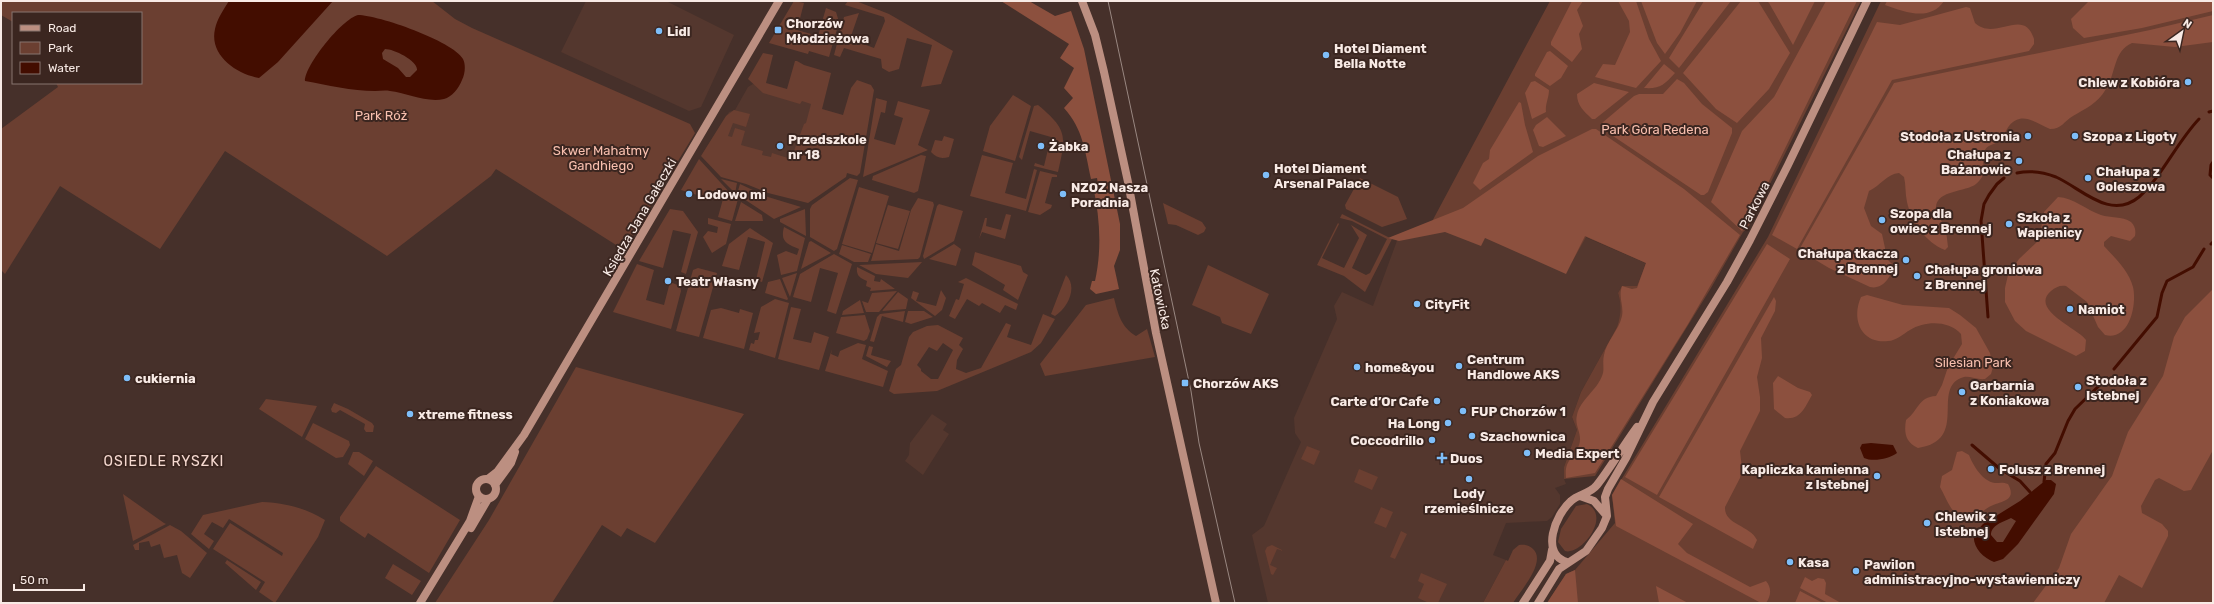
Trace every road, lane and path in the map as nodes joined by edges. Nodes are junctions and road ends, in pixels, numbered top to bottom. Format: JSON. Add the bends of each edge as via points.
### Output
{"nodes":[{"id":1,"x":779,"y":1,"type":"edge"},
{"id":2,"x":1082,"y":1,"type":"edge"},
{"id":3,"x":1867,"y":1,"type":"edge"},
{"id":4,"x":1648,"y":412,"type":"junction"},
{"id":5,"x":518,"y":444,"type":"junction"},
{"id":6,"x":488,"y":479,"type":"junction"},
{"id":7,"x":496,"y":485,"type":"junction"},
{"id":8,"x":479,"y":496,"type":"junction"},
{"id":9,"x":1580,"y":496,"type":"junction"},
{"id":10,"x":488,"y":499,"type":"junction"},
{"id":11,"x":1606,"y":516,"type":"junction"},
{"id":12,"x":460,"y":540,"type":"junction"},
{"id":13,"x":1552,"y":550,"type":"junction"},
{"id":14,"x":1567,"y":562,"type":"junction"},
{"id":15,"x":420,"y":603,"type":"edge"},
{"id":16,"x":1216,"y":603,"type":"edge"},
{"id":17,"x":1523,"y":603,"type":"edge"},
{"id":18,"x":1538,"y":603,"type":"edge"}],
"edges":[{"from":1,"to":5,"type":"street","name":"Księdza Jana Gałeczki"},
{"from":2,"to":16,"type":"street","name":"Katowicka","via":[[1092,26],[1104,72],[1156,332]]},
{"from":3,"to":4,"type":"street","name":"Parkowa","via":[[1750,240]]},
{"from":4,"to":9,"type":"street","name":"Parkowa","via":[[1595,487]]},
{"from":4,"to":11,"type":"street","name":"Parkowa","via":[[1606,492]]},
{"from":5,"to":6,"type":"street","name":"Księdza Jana Gałeczki","via":[[497,472]]},
{"from":5,"to":7,"type":"street","name":"Księdza Jana Gałeczki","via":[[511,463]]},
{"from":6,"to":7,"type":"street"},
{"from":6,"to":8,"type":"street","via":[[478,483],[476,490]]},
{"from":7,"to":10,"type":"street","via":[[495,494]]},
{"from":8,"to":10,"type":"street"},
{"from":8,"to":12,"type":"street"},
{"from":9,"to":11,"type":"street","via":[[1594,501]]},
{"from":9,"to":13,"type":"street","via":[[1570,502],[1560,516],[1552,538]]},
{"from":10,"to":12,"type":"street"},
{"from":11,"to":14,"type":"street","via":[[1602,528],[1589,548],[1582,555]]},
{"from":12,"to":15,"type":"street"},
{"from":13,"to":14,"type":"street","via":[[1560,560]]},
{"from":13,"to":17,"type":"street","via":[[1550,561]]},
{"from":14,"to":18,"type":"street","via":[[1559,569]]}]}
